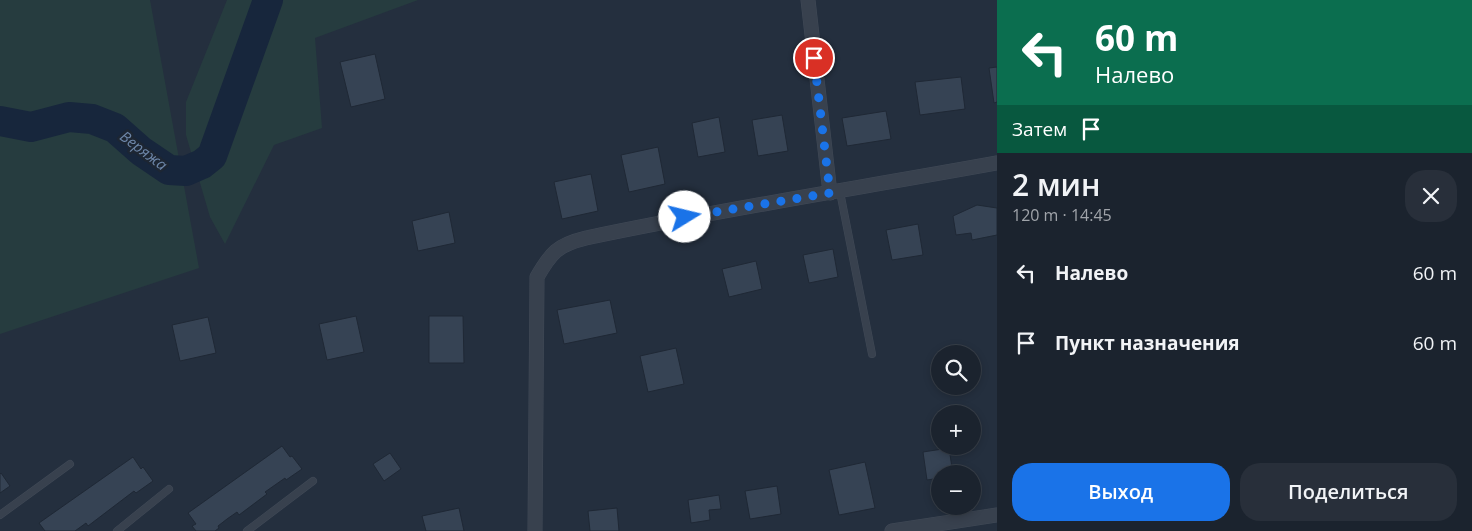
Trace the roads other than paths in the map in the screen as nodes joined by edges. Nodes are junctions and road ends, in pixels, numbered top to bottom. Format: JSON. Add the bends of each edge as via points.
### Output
{"nodes":[{"id":1,"x":808,"y":0,"type":"edge"},
{"id":2,"x":997,"y":163,"type":"edge"},
{"id":3,"x":835,"y":192,"type":"junction"},
{"id":4,"x":872,"y":354,"type":"dead end"},
{"id":5,"x":70,"y":464,"type":"dead end"},
{"id":6,"x":313,"y":481,"type":"dead end"},
{"id":7,"x":170,"y":490,"type":"dead end"},
{"id":8,"x":0,"y":515,"type":"edge"},
{"id":9,"x":997,"y":515,"type":"edge"},
{"id":10,"x":117,"y":531,"type":"edge"},
{"id":11,"x":247,"y":531,"type":"edge"},
{"id":12,"x":535,"y":531,"type":"edge"},
{"id":13,"x":892,"y":531,"type":"edge"}],
"edges":[{"from":1,"to":3,"type":"street"},
{"from":2,"to":3,"type":"street"},
{"from":3,"to":4,"type":"lane"},
{"from":3,"to":12,"type":"street","via":[[685,217],[570,242],[558,248],[537,278]]},
{"from":5,"to":8,"type":"lane"},
{"from":6,"to":11,"type":"lane"},
{"from":7,"to":10,"type":"lane"},
{"from":9,"to":13,"type":"street"}]}
